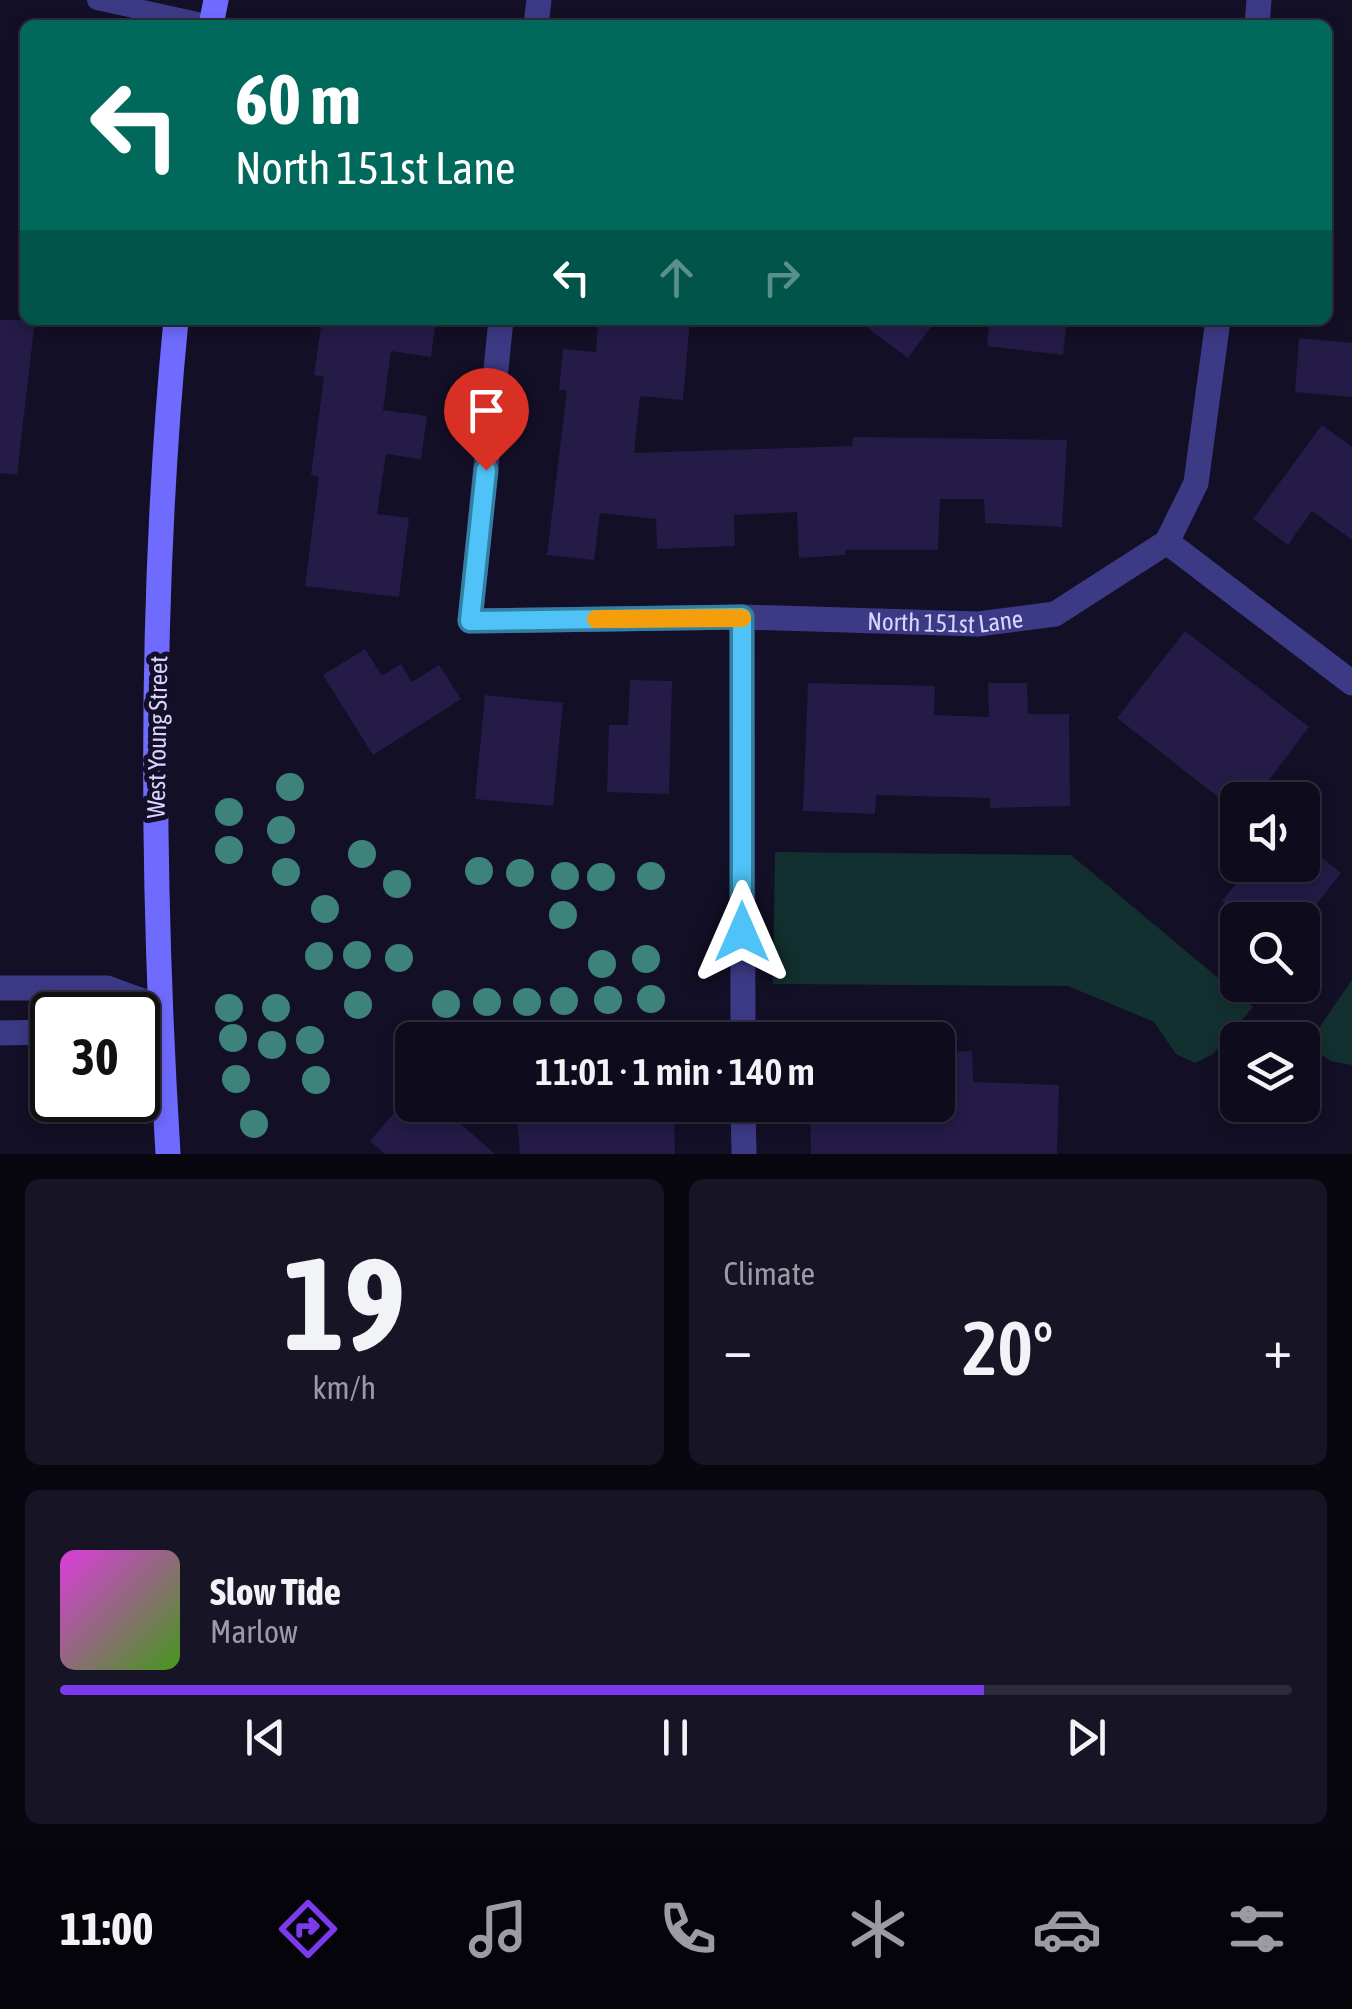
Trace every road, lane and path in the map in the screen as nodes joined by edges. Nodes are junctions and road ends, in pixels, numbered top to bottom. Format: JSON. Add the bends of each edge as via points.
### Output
{"nodes":[{"id":1,"x":98,"y":0,"type":"edge"},
{"id":2,"x":188,"y":20,"type":"edge"},
{"id":3,"x":176,"y":325,"type":"edge"},
{"id":4,"x":501,"y":325,"type":"edge"},
{"id":5,"x":1217,"y":325,"type":"edge"},
{"id":6,"x":1166,"y":542,"type":"junction"},
{"id":7,"x":742,"y":617,"type":"junction"},
{"id":8,"x":1352,"y":683,"type":"edge"},
{"id":9,"x":0,"y":988,"type":"edge"},
{"id":10,"x":114,"y":992,"type":"edge"},
{"id":11,"x":148,"y":992,"type":"edge"},
{"id":12,"x":743,"y":1022,"type":"edge"},
{"id":13,"x":0,"y":1032,"type":"edge"},
{"id":14,"x":30,"y":1032,"type":"edge"},
{"id":15,"x":160,"y":1097,"type":"edge"},
{"id":16,"x":743,"y":1122,"type":"edge"},
{"id":17,"x":168,"y":1154,"type":"edge"},
{"id":18,"x":744,"y":1154,"type":"edge"}],
"edges":[{"from":1,"to":2,"type":"lane"},
{"from":3,"to":11,"type":"street","name":"West Young Street","via":[[156,675]]},
{"from":4,"to":7,"type":"street","name":"North 151st Lane","via":[[470,621]]},
{"from":5,"to":6,"type":"street","via":[[1196,483]]},
{"from":6,"to":7,"type":"street","name":"North 151st Lane","via":[[1055,614],[978,624]]},
{"from":6,"to":8,"type":"street"},
{"from":7,"to":12,"type":"street"},
{"from":9,"to":10,"type":"street"},
{"from":13,"to":14,"type":"street"},
{"from":15,"to":17,"type":"street","name":"West Young Street"},
{"from":16,"to":18,"type":"street"}]}
